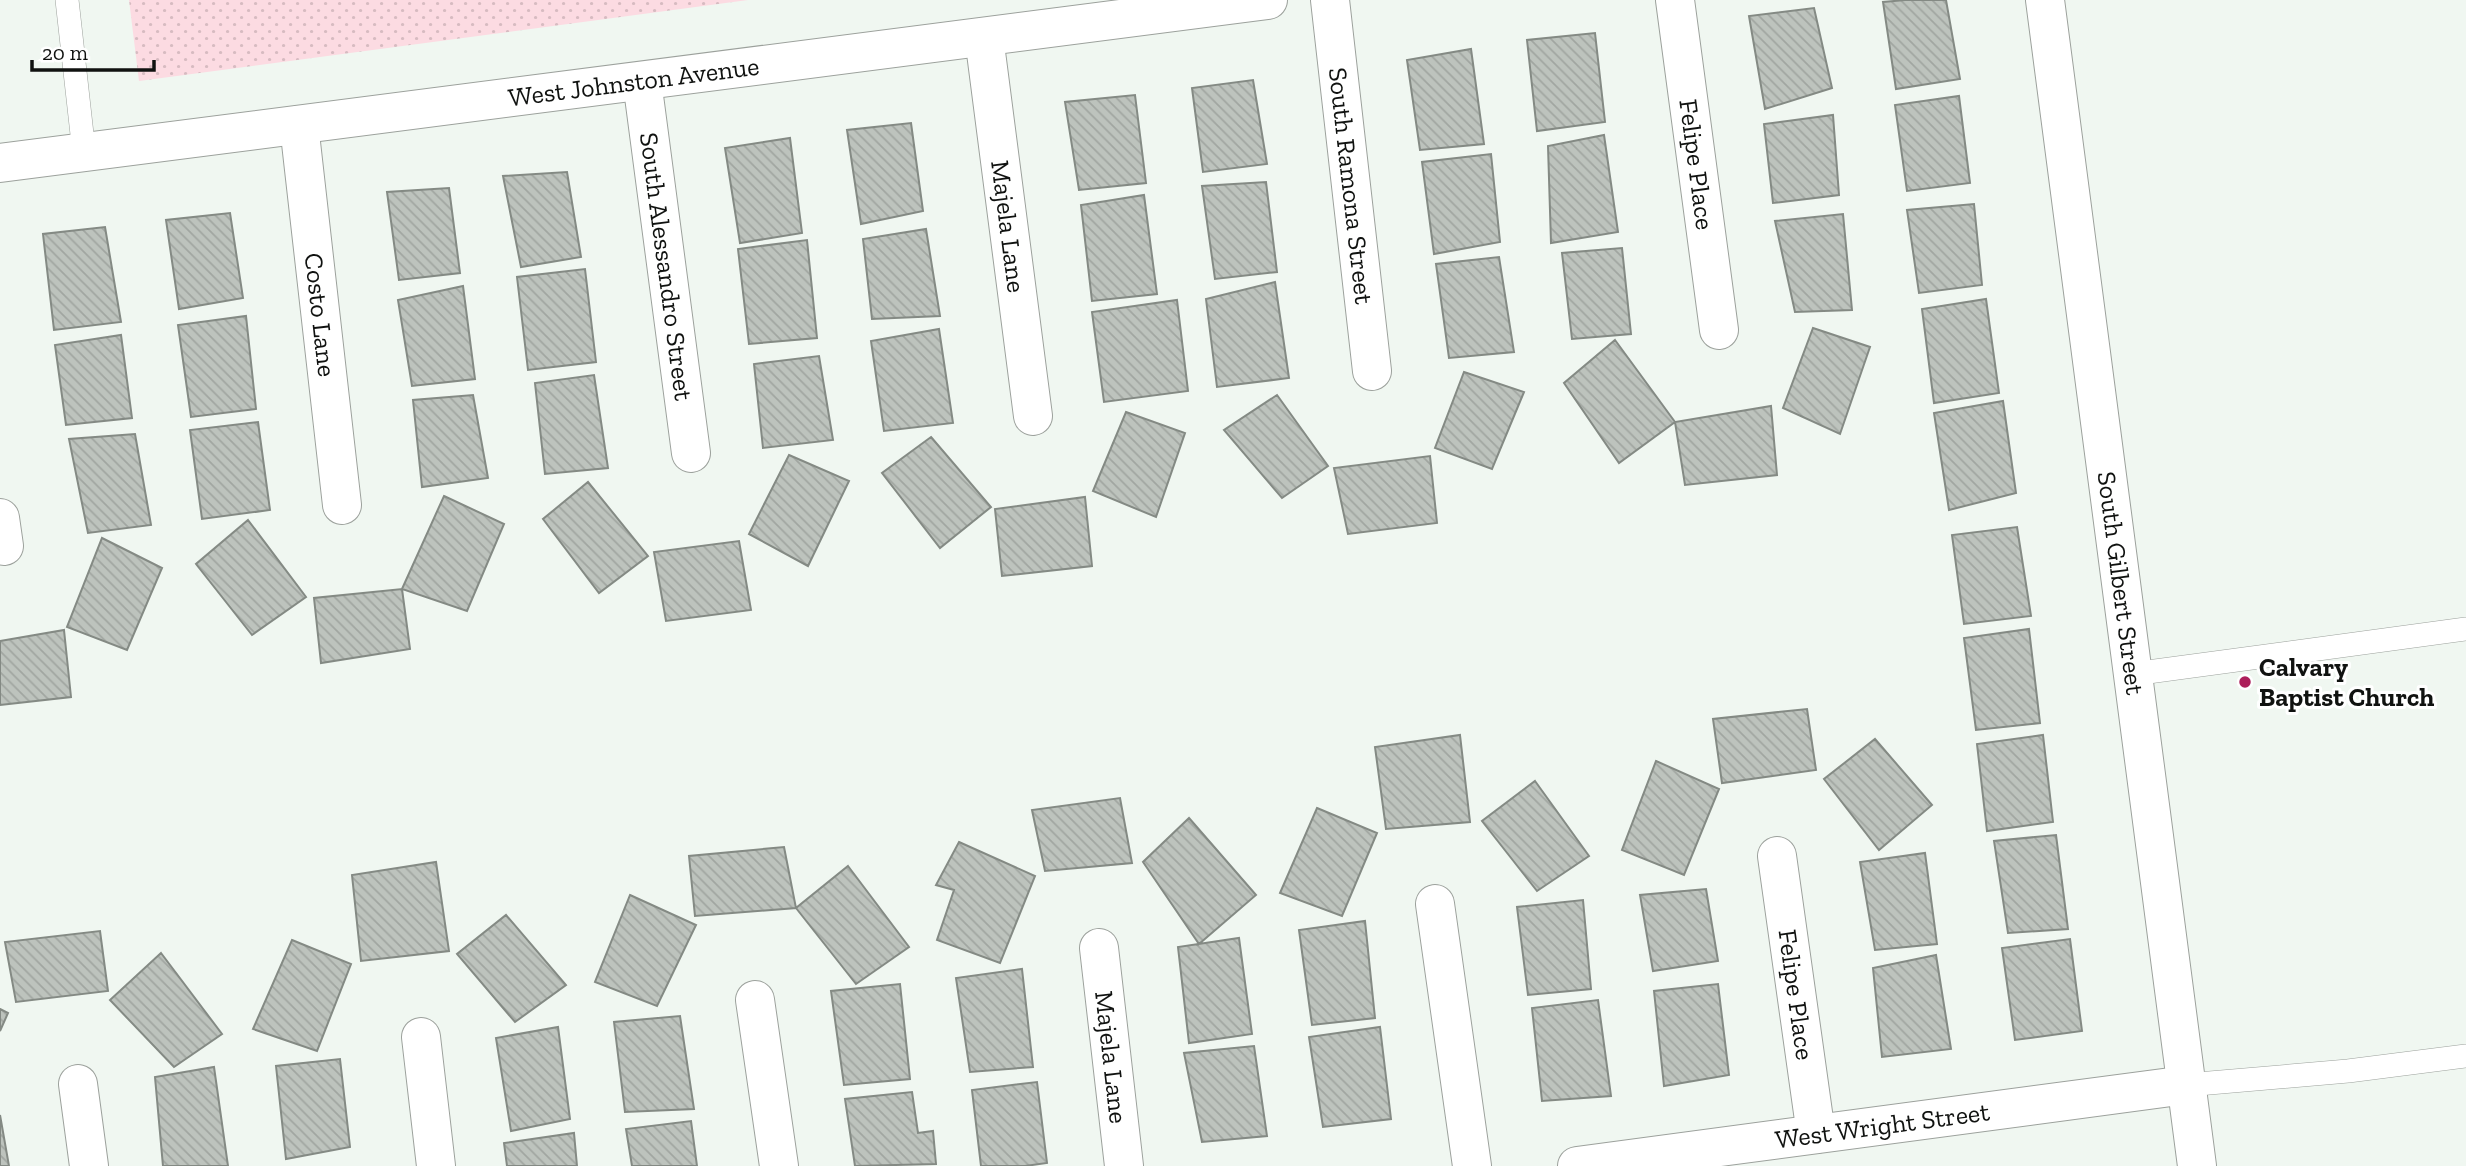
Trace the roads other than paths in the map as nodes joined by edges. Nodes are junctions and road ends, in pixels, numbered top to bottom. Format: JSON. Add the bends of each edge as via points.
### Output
{"nodes":[{"id":1,"x":67,"y":0,"type":"edge"},
{"id":2,"x":1268,"y":0,"type":"edge"},
{"id":3,"x":1330,"y":0,"type":"edge"},
{"id":4,"x":1675,"y":0,"type":"edge"},
{"id":5,"x":2045,"y":0,"type":"edge"},
{"id":6,"x":984,"y":37,"type":"junction"},
{"id":7,"x":642,"y":80,"type":"junction"},
{"id":8,"x":299,"y":125,"type":"junction"},
{"id":9,"x":85,"y":152,"type":"junction"},
{"id":10,"x":0,"y":163,"type":"edge"},
{"id":11,"x":1719,"y":330,"type":"dead end"},
{"id":12,"x":1372,"y":371,"type":"dead end"},
{"id":13,"x":1033,"y":416,"type":"dead end"},
{"id":14,"x":691,"y":453,"type":"dead end"},
{"id":15,"x":342,"y":505,"type":"dead end"},
{"id":16,"x":2466,"y":629,"type":"edge"},
{"id":17,"x":2133,"y":674,"type":"junction"},
{"id":18,"x":1777,"y":856,"type":"dead end"},
{"id":19,"x":1435,"y":904,"type":"dead end"},
{"id":20,"x":1098,"y":948,"type":"dead end"},
{"id":21,"x":755,"y":1000,"type":"dead end"},
{"id":22,"x":421,"y":1037,"type":"dead end"},
{"id":23,"x":2466,"y":1056,"type":"edge"},
{"id":24,"x":78,"y":1084,"type":"dead end"},
{"id":25,"x":2186,"y":1086,"type":"junction"},
{"id":26,"x":1816,"y":1134,"type":"junction"},
{"id":27,"x":1673,"y":1160,"type":"edge"},
{"id":28,"x":89,"y":1166,"type":"edge"},
{"id":29,"x":436,"y":1166,"type":"edge"},
{"id":30,"x":779,"y":1166,"type":"edge"},
{"id":31,"x":1124,"y":1166,"type":"edge"},
{"id":32,"x":1472,"y":1166,"type":"edge"},
{"id":33,"x":1577,"y":1166,"type":"edge"},
{"id":34,"x":2197,"y":1166,"type":"edge"}],
"edges":[{"from":1,"to":9,"type":"lane"},
{"from":2,"to":6,"type":"street","name":"West Johnston Avenue"},
{"from":3,"to":12,"type":"street","name":"South Ramona Street"},
{"from":4,"to":11,"type":"street","name":"Felipe Place"},
{"from":5,"to":17,"type":"street","name":"South Gilbert Street"},
{"from":6,"to":7,"type":"street","name":"West Johnston Avenue"},
{"from":6,"to":13,"type":"street","name":"Majela Lane"},
{"from":7,"to":8,"type":"street","name":"West Johnston Avenue"},
{"from":7,"to":14,"type":"street","name":"South Alessandro Street"},
{"from":8,"to":9,"type":"street","name":"West Johnston Avenue"},
{"from":8,"to":15,"type":"street","name":"Costo Lane"},
{"from":9,"to":10,"type":"street","name":"West Johnston Avenue"},
{"from":16,"to":17,"type":"lane"},
{"from":17,"to":25,"type":"street","name":"South Gilbert Street"},
{"from":18,"to":26,"type":"street","name":"Felipe Place"},
{"from":19,"to":32,"type":"street"},
{"from":20,"to":31,"type":"street","name":"Majela Lane"},
{"from":21,"to":30,"type":"street"},
{"from":22,"to":29,"type":"street"},
{"from":23,"to":25,"type":"lane"},
{"from":24,"to":28,"type":"street"},
{"from":25,"to":26,"type":"street","name":"West Wright Street"},
{"from":25,"to":34,"type":"street","name":"South Gilbert Street"},
{"from":26,"to":27,"type":"street","name":"West Wright Street"},
{"from":27,"to":33,"type":"street","name":"West Wright Street"}]}
